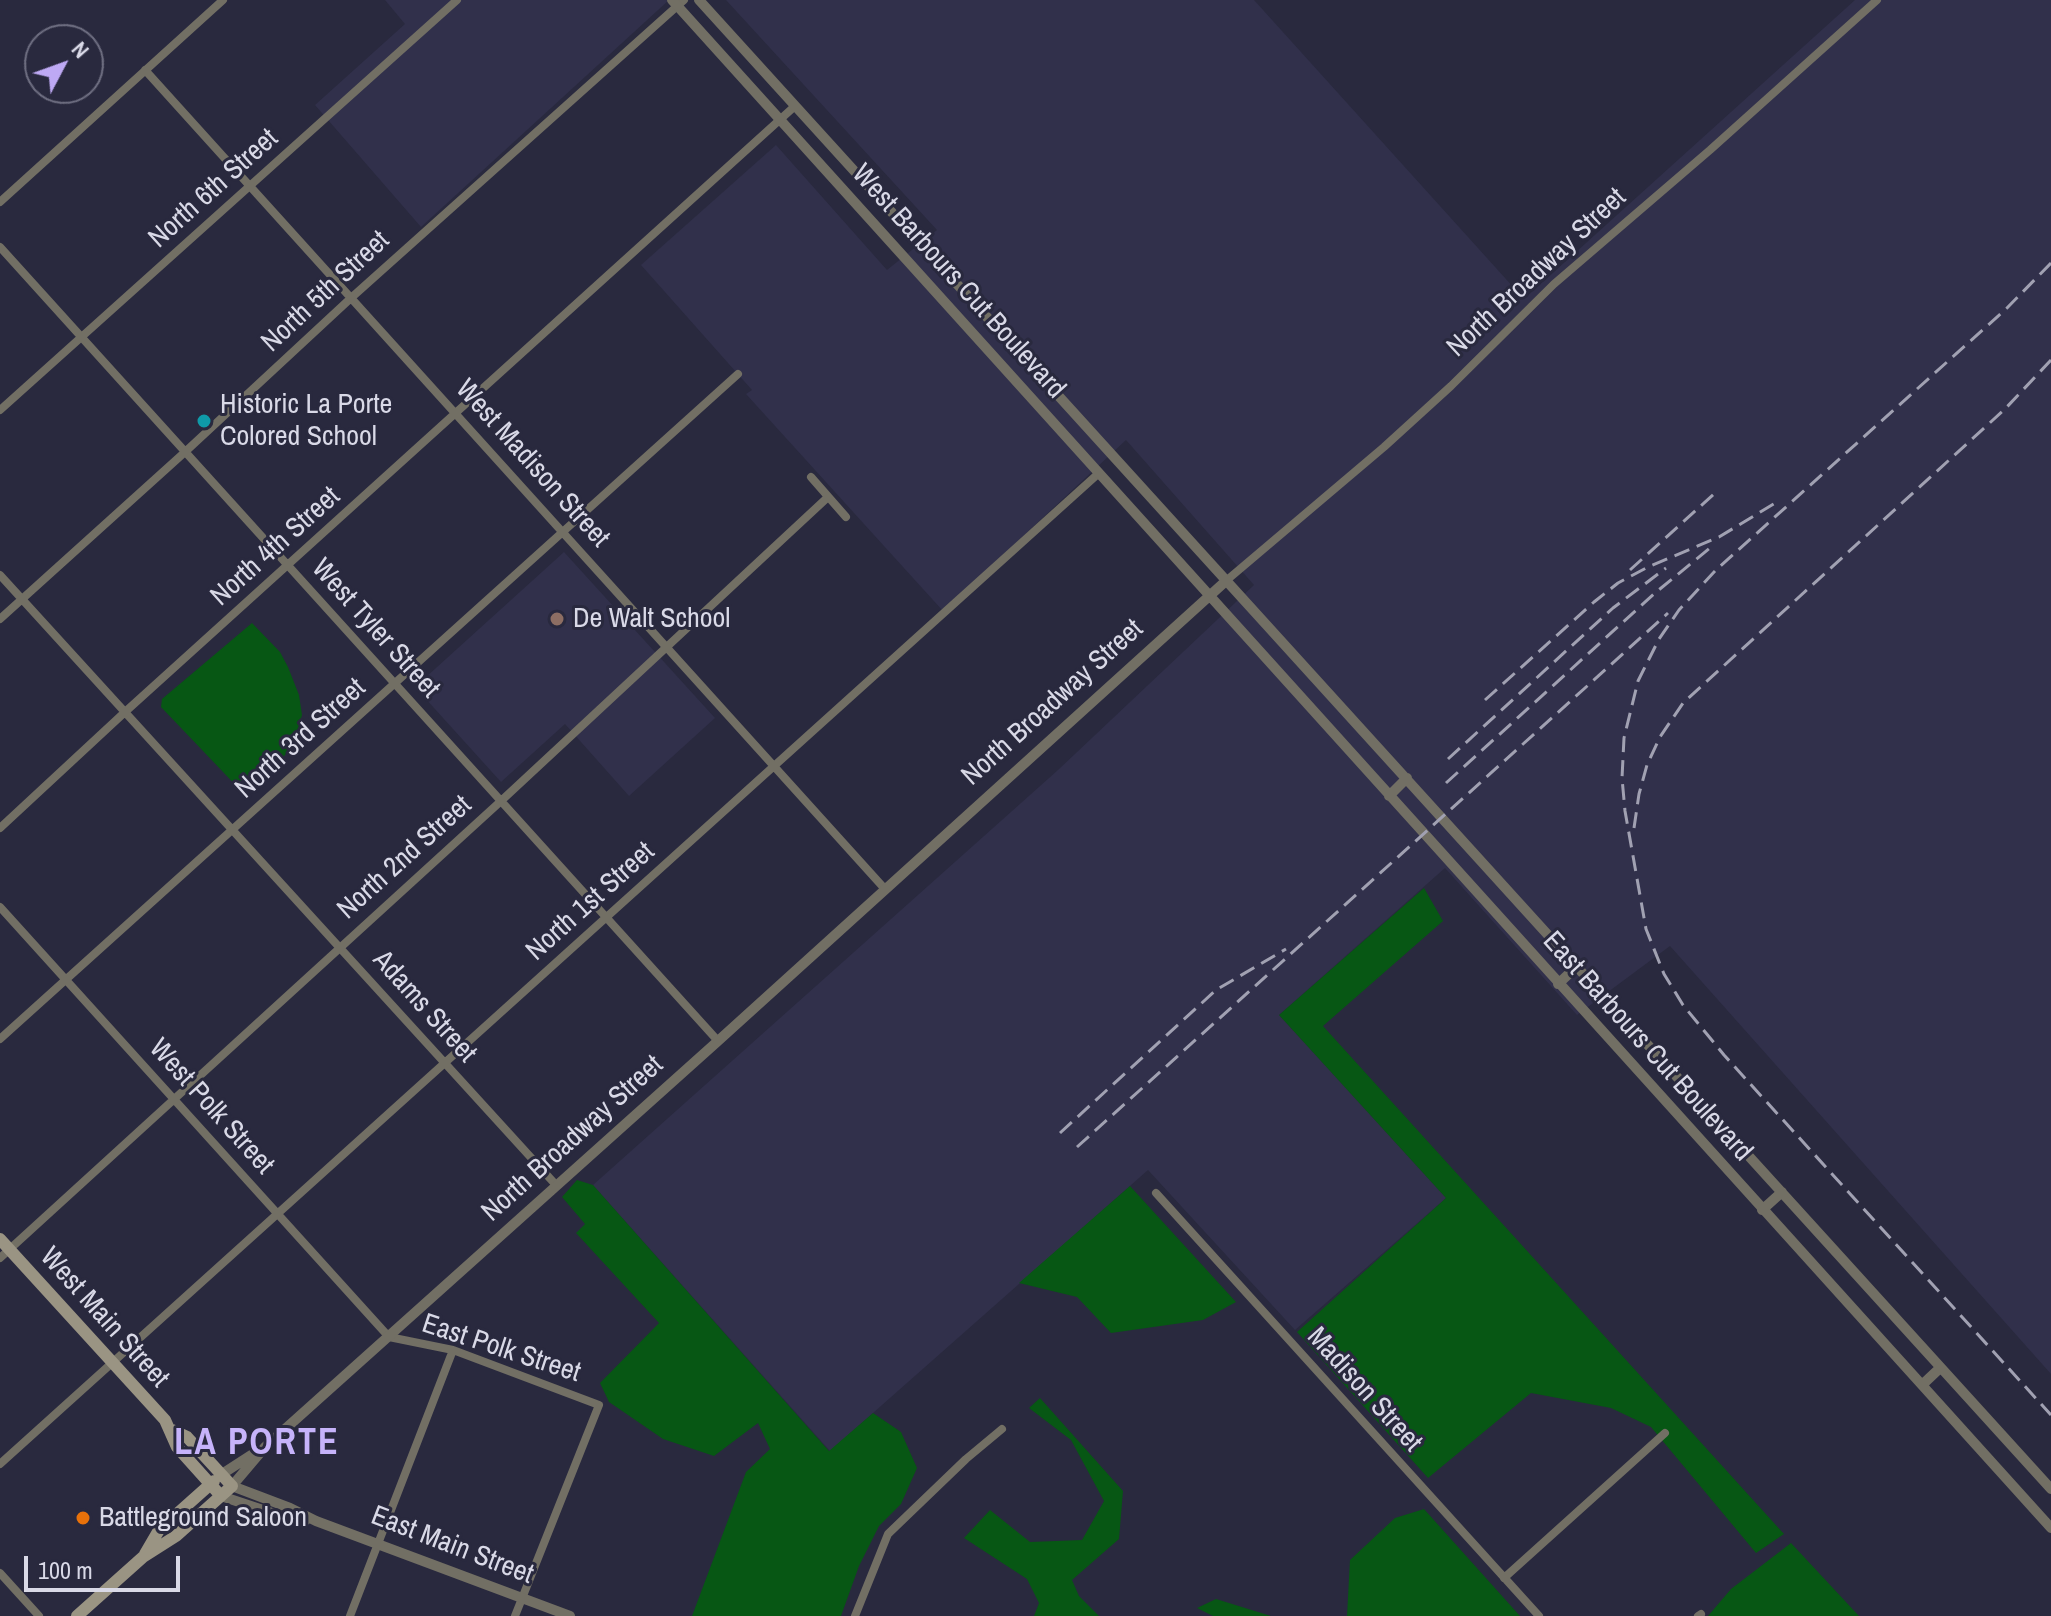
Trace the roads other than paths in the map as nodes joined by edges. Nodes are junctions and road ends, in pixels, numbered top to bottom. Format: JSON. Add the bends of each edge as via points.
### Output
{"nodes":[{"id":1,"x":223,"y":0,"type":"edge"},
{"id":2,"x":457,"y":0,"type":"edge"},
{"id":3,"x":699,"y":0,"type":"edge"},
{"id":4,"x":1877,"y":0,"type":"edge"},
{"id":5,"x":678,"y":2,"type":"edge"},
{"id":6,"x":145,"y":70,"type":"junction"},
{"id":7,"x":795,"y":106,"type":"junction"},
{"id":8,"x":780,"y":121,"type":"junction"},
{"id":9,"x":251,"y":187,"type":"junction"},
{"id":10,"x":0,"y":202,"type":"edge"},
{"id":11,"x":905,"y":228,"type":"junction"},
{"id":12,"x":889,"y":242,"type":"junction"},
{"id":13,"x":0,"y":247,"type":"edge"},
{"id":14,"x":351,"y":298,"type":"junction"},
{"id":15,"x":974,"y":303,"type":"junction"},
{"id":16,"x":956,"y":317,"type":"junction"},
{"id":17,"x":81,"y":337,"type":"junction"},
{"id":18,"x":738,"y":374,"type":"dead end"},
{"id":19,"x":0,"y":410,"type":"edge"},
{"id":20,"x":457,"y":413,"type":"junction"},
{"id":21,"x":185,"y":452,"type":"junction"},
{"id":22,"x":1099,"y":473,"type":"junction"},
{"id":23,"x":811,"y":477,"type":"dead end"},
{"id":24,"x":828,"y":497,"type":"junction"},
{"id":25,"x":846,"y":517,"type":"dead end"},
{"id":26,"x":563,"y":532,"type":"junction"},
{"id":27,"x":288,"y":565,"type":"junction"},
{"id":28,"x":0,"y":575,"type":"edge"},
{"id":29,"x":1227,"y":580,"type":"junction"},
{"id":30,"x":1209,"y":596,"type":"junction"},
{"id":31,"x":22,"y":599,"type":"junction"},
{"id":32,"x":0,"y":619,"type":"edge"},
{"id":33,"x":667,"y":647,"type":"junction"},
{"id":34,"x":395,"y":684,"type":"junction"},
{"id":35,"x":125,"y":712,"type":"junction"},
{"id":36,"x":774,"y":766,"type":"junction"},
{"id":37,"x":1407,"y":778,"type":"junction"},
{"id":38,"x":1389,"y":796,"type":"junction"},
{"id":39,"x":501,"y":801,"type":"junction"},
{"id":40,"x":0,"y":828,"type":"edge"},
{"id":41,"x":232,"y":831,"type":"junction"},
{"id":42,"x":884,"y":888,"type":"junction"},
{"id":43,"x":0,"y":907,"type":"edge"},
{"id":44,"x":607,"y":918,"type":"junction"},
{"id":45,"x":339,"y":947,"type":"junction"},
{"id":46,"x":1578,"y":965,"type":"junction"},
{"id":47,"x":66,"y":980,"type":"junction"},
{"id":48,"x":1558,"y":984,"type":"junction"},
{"id":49,"x":0,"y":1039,"type":"edge"},
{"id":50,"x":718,"y":1041,"type":"junction"},
{"id":51,"x":444,"y":1062,"type":"junction"},
{"id":52,"x":173,"y":1098,"type":"junction"},
{"id":53,"x":556,"y":1185,"type":"junction"},
{"id":54,"x":1782,"y":1192,"type":"junction"},
{"id":55,"x":1156,"y":1193,"type":"dead end"},
{"id":56,"x":1762,"y":1210,"type":"junction"},
{"id":57,"x":277,"y":1213,"type":"junction"},
{"id":58,"x":0,"y":1239,"type":"edge"},
{"id":59,"x":5,"y":1254,"type":"edge"},
{"id":60,"x":389,"y":1337,"type":"junction"},
{"id":61,"x":453,"y":1350,"type":"junction"},
{"id":62,"x":112,"y":1363,"type":"junction"},
{"id":63,"x":1940,"y":1368,"type":"junction"},
{"id":64,"x":1922,"y":1385,"type":"junction"},
{"id":65,"x":1002,"y":1429,"type":"dead end"},
{"id":66,"x":172,"y":1430,"type":"junction"},
{"id":67,"x":1665,"y":1433,"type":"dead end"},
{"id":68,"x":265,"y":1447,"type":"junction"},
{"id":69,"x":0,"y":1464,"type":"edge"},
{"id":70,"x":222,"y":1474,"type":"junction"},
{"id":71,"x":210,"y":1484,"type":"junction"},
{"id":72,"x":232,"y":1486,"type":"junction"},
{"id":73,"x":2051,"y":1489,"type":"edge"},
{"id":74,"x":221,"y":1496,"type":"junction"},
{"id":75,"x":2047,"y":1515,"type":"edge"},
{"id":76,"x":316,"y":1521,"type":"junction"},
{"id":77,"x":2051,"y":1528,"type":"edge"},
{"id":78,"x":378,"y":1543,"type":"junction"},
{"id":79,"x":143,"y":1557,"type":"junction"},
{"id":80,"x":0,"y":1573,"type":"edge"},
{"id":81,"x":1504,"y":1578,"type":"junction"},
{"id":82,"x":522,"y":1598,"type":"junction"},
{"id":83,"x":39,"y":1616,"type":"edge"},
{"id":84,"x":77,"y":1616,"type":"edge"},
{"id":85,"x":350,"y":1616,"type":"edge"},
{"id":86,"x":515,"y":1616,"type":"edge"},
{"id":87,"x":570,"y":1616,"type":"edge"},
{"id":88,"x":855,"y":1616,"type":"edge"},
{"id":89,"x":1539,"y":1616,"type":"edge"}],
"edges":[{"from":1,"to":6,"type":"street"},
{"from":2,"to":9,"type":"street","name":"North 6th Street"},
{"from":3,"to":7,"type":"street","name":"West Barbours Cut Boulevard"},
{"from":4,"to":29,"type":"street","name":"North Broadway Street","via":[[1554,284],[1384,447]]},
{"from":5,"to":8,"type":"street","name":"West Barbours Cut Boulevard"},
{"from":5,"to":14,"type":"street","name":"North 5th Street"},
{"from":6,"to":9,"type":"street","name":"West Madison Street"},
{"from":6,"to":10,"type":"street"},
{"from":7,"to":8,"type":"street","name":"North 4th Street"},
{"from":7,"to":11,"type":"street","name":"West Barbours Cut Boulevard"},
{"from":8,"to":12,"type":"street","name":"West Barbours Cut Boulevard"},
{"from":8,"to":20,"type":"street","name":"North 4th Street"},
{"from":9,"to":14,"type":"street","name":"West Madison Street"},
{"from":9,"to":17,"type":"street","name":"North 6th Street"},
{"from":11,"to":12,"type":"street"},
{"from":11,"to":15,"type":"street","name":"West Barbours Cut Boulevard"},
{"from":12,"to":16,"type":"street","name":"West Barbours Cut Boulevard"},
{"from":13,"to":17,"type":"street","name":"West Tyler Street"},
{"from":14,"to":20,"type":"street","name":"West Madison Street"},
{"from":14,"to":21,"type":"street","name":"North 5th Street"},
{"from":15,"to":16,"type":"street"},
{"from":15,"to":29,"type":"street","name":"West Barbours Cut Boulevard"},
{"from":16,"to":22,"type":"street","name":"West Barbours Cut Boulevard"},
{"from":17,"to":19,"type":"street","name":"North 6th Street"},
{"from":17,"to":21,"type":"street","name":"West Tyler Street"},
{"from":18,"to":26,"type":"street","name":"North 3rd Street"},
{"from":20,"to":26,"type":"street","name":"West Madison Street"},
{"from":20,"to":27,"type":"street","name":"North 4th Street"},
{"from":21,"to":27,"type":"street","name":"West Tyler Street"},
{"from":21,"to":31,"type":"street","name":"North 5th Street"},
{"from":22,"to":30,"type":"street","name":"West Barbours Cut Boulevard"},
{"from":22,"to":36,"type":"street","name":"North 1st Street"},
{"from":23,"to":24,"type":"street"},
{"from":24,"to":25,"type":"street"},
{"from":24,"to":33,"type":"street","name":"North 2nd Street"},
{"from":26,"to":33,"type":"street","name":"West Madison Street"},
{"from":26,"to":34,"type":"street","name":"North 3rd Street"},
{"from":27,"to":34,"type":"street","name":"West Tyler Street"},
{"from":27,"to":35,"type":"street","name":"North 4th Street"},
{"from":28,"to":31,"type":"street","name":"Adams Street"},
{"from":29,"to":30,"type":"street","name":"North Broadway Street"},
{"from":29,"to":37,"type":"street","name":"East Barbours Cut Boulevard"},
{"from":30,"to":38,"type":"street","name":"East Barbours Cut Boulevard"},
{"from":30,"to":42,"type":"street","name":"North Broadway Street"},
{"from":31,"to":32,"type":"street","name":"North 5th Street"},
{"from":31,"to":35,"type":"street","name":"Adams Street"},
{"from":33,"to":36,"type":"street","name":"West Madison Street"},
{"from":33,"to":39,"type":"street","name":"North 2nd Street"},
{"from":34,"to":39,"type":"street","name":"West Tyler Street"},
{"from":34,"to":41,"type":"street","name":"North 3rd Street"},
{"from":35,"to":40,"type":"street","name":"North 4th Street"},
{"from":35,"to":41,"type":"street","name":"Adams Street"},
{"from":36,"to":42,"type":"street","name":"West Madison Street"},
{"from":36,"to":44,"type":"street","name":"North 1st Street"},
{"from":37,"to":38,"type":"street"},
{"from":37,"to":46,"type":"street","name":"East Barbours Cut Boulevard"},
{"from":38,"to":48,"type":"street","name":"East Barbours Cut Boulevard"},
{"from":39,"to":44,"type":"street","name":"West Tyler Street"},
{"from":39,"to":45,"type":"street","name":"North 2nd Street"},
{"from":41,"to":45,"type":"street","name":"Adams Street"},
{"from":41,"to":47,"type":"street","name":"North 3rd Street"},
{"from":42,"to":50,"type":"street","name":"North Broadway Street"},
{"from":43,"to":47,"type":"street","name":"West Polk Street"},
{"from":44,"to":50,"type":"street","name":"West Tyler Street"},
{"from":44,"to":51,"type":"street","name":"North 1st Street"},
{"from":45,"to":51,"type":"street","name":"Adams Street"},
{"from":45,"to":52,"type":"street","name":"North 2nd Street"},
{"from":46,"to":48,"type":"street"},
{"from":46,"to":54,"type":"street","name":"East Barbours Cut Boulevard"},
{"from":47,"to":49,"type":"street","name":"North 3rd Street"},
{"from":47,"to":52,"type":"street","name":"West Polk Street"},
{"from":48,"to":56,"type":"street","name":"East Barbours Cut Boulevard"},
{"from":50,"to":53,"type":"street","name":"North Broadway Street"},
{"from":51,"to":53,"type":"street","name":"Adams Street"},
{"from":51,"to":57,"type":"street","name":"North 1st Street"},
{"from":52,"to":57,"type":"street","name":"West Polk Street"},
{"from":52,"to":59,"type":"street","name":"North 2nd Street"},
{"from":53,"to":60,"type":"street","name":"North Broadway Street"},
{"from":54,"to":56,"type":"street"},
{"from":54,"to":63,"type":"street","name":"East Barbours Cut Boulevard"},
{"from":55,"to":81,"type":"street","name":"Madison Street"},
{"from":56,"to":64,"type":"street","name":"East Barbours Cut Boulevard"},
{"from":57,"to":60,"type":"street","name":"West Polk Street"},
{"from":57,"to":62,"type":"street","name":"North 1st Street"},
{"from":58,"to":59,"type":"main road","name":"West Main Street"},
{"from":59,"to":62,"type":"main road","name":"West Main Street"},
{"from":60,"to":61,"type":"street","name":"East Polk Street"},
{"from":60,"to":68,"type":"street","name":"North Broadway Street"},
{"from":61,"to":78,"type":"street"},
{"from":61,"to":82,"type":"street","name":"East Polk Street","via":[[599,1405]]},
{"from":62,"to":66,"type":"main road","name":"West Main Street"},
{"from":62,"to":69,"type":"street","name":"North 1st Street"},
{"from":63,"to":64,"type":"street"},
{"from":63,"to":73,"type":"street","name":"East Barbours Cut Boulevard"},
{"from":64,"to":75,"type":"street","name":"East Barbours Cut Boulevard"},
{"from":65,"to":88,"type":"street","via":[[888,1534]]},
{"from":66,"to":70,"type":"main road","name":"West Main Street","via":[[187,1437]]},
{"from":66,"to":71,"type":"main road","name":"West Main Street","via":[[177,1447]]},
{"from":67,"to":81,"type":"street"},
{"from":68,"to":70,"type":"street","name":"North Broadway Street"},
{"from":68,"to":72,"type":"street","name":"North Broadway Street"},
{"from":70,"to":71,"type":"main road"},
{"from":70,"to":72,"type":"main road","name":"West Main Street"},
{"from":71,"to":74,"type":"main road","name":"West Main Street"},
{"from":71,"to":79,"type":"main road","via":[[159,1530]]},
{"from":72,"to":74,"type":"main road"},
{"from":72,"to":76,"type":"street","name":"East Main Street"},
{"from":74,"to":76,"type":"street","name":"East Main Street","via":[[284,1517]]},
{"from":74,"to":79,"type":"main road"},
{"from":75,"to":77,"type":"street","name":"East Barbours Cut Boulevard"},
{"from":76,"to":78,"type":"street","name":"East Main Street"},
{"from":78,"to":82,"type":"street","name":"East Main Street"},
{"from":78,"to":85,"type":"street"},
{"from":79,"to":84,"type":"main road"},
{"from":80,"to":83,"type":"street"},
{"from":81,"to":89,"type":"street","name":"Madison Street"},
{"from":82,"to":86,"type":"street"},
{"from":82,"to":87,"type":"street","name":"East Main Street"}]}
